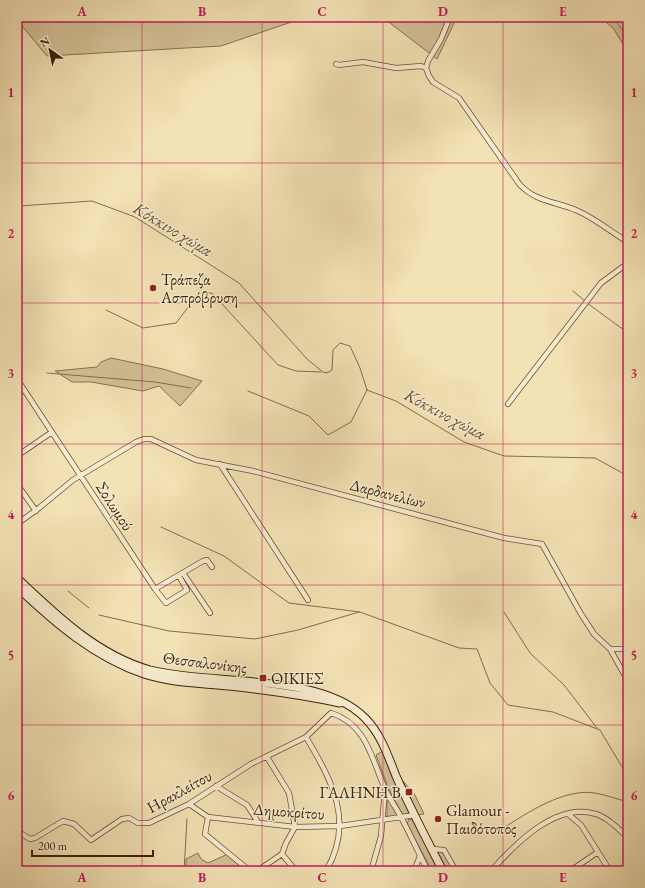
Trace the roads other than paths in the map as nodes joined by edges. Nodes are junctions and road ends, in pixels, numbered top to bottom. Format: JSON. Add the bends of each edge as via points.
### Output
{"nodes":[{"id":1,"x":450,"y":17,"type":"edge"},
{"id":2,"x":336,"y":64,"type":"dead end"},
{"id":3,"x":426,"y":68,"type":"junction"},
{"id":4,"x":628,"y":242,"type":"edge"},
{"id":5,"x":628,"y":263,"type":"edge"},
{"id":6,"x":17,"y":379,"type":"edge"},
{"id":7,"x":508,"y":404,"type":"dead end"},
{"id":8,"x":52,"y":432,"type":"junction"},
{"id":9,"x":17,"y":456,"type":"edge"},
{"id":10,"x":220,"y":464,"type":"junction"},
{"id":11,"x":80,"y":476,"type":"junction"},
{"id":12,"x":17,"y":484,"type":"edge"},
{"id":13,"x":36,"y":511,"type":"junction"},
{"id":14,"x":17,"y":524,"type":"edge"},
{"id":15,"x":212,"y":566,"type":"dead end"},
{"id":16,"x":181,"y":574,"type":"junction"},
{"id":17,"x":17,"y":578,"type":"edge"},
{"id":18,"x":17,"y":587,"type":"edge"},
{"id":19,"x":156,"y":590,"type":"junction"},
{"id":20,"x":308,"y":600,"type":"dead end"},
{"id":21,"x":210,"y":613,"type":"dead end"},
{"id":22,"x":628,"y":649,"type":"edge"},
{"id":23,"x":610,"y":650,"type":"junction"},
{"id":24,"x":628,"y":681,"type":"edge"},
{"id":25,"x":344,"y":704,"type":"junction"},
{"id":26,"x":306,"y":737,"type":"junction"},
{"id":27,"x":267,"y":757,"type":"junction"},
{"id":28,"x":216,"y":786,"type":"junction"},
{"id":29,"x":385,"y":789,"type":"junction"},
{"id":30,"x":189,"y":804,"type":"junction"},
{"id":31,"x":568,"y":814,"type":"junction"},
{"id":32,"x":415,"y":815,"type":"junction"},
{"id":33,"x":208,"y":817,"type":"junction"},
{"id":34,"x":401,"y":818,"type":"junction"},
{"id":35,"x":383,"y":821,"type":"junction"},
{"id":36,"x":258,"y":822,"type":"junction"},
{"id":37,"x":340,"y":826,"type":"junction"},
{"id":38,"x":295,"y":827,"type":"junction"},
{"id":39,"x":17,"y":831,"type":"edge"},
{"id":40,"x":628,"y":838,"type":"edge"},
{"id":41,"x":432,"y":849,"type":"junction"},
{"id":42,"x":598,"y":852,"type":"junction"},
{"id":43,"x":282,"y":854,"type":"junction"},
{"id":44,"x":420,"y":856,"type":"junction"},
{"id":45,"x":250,"y":871,"type":"edge"},
{"id":46,"x":257,"y":871,"type":"edge"},
{"id":47,"x":296,"y":871,"type":"edge"},
{"id":48,"x":326,"y":871,"type":"edge"},
{"id":49,"x":371,"y":871,"type":"edge"},
{"id":50,"x":414,"y":871,"type":"edge"},
{"id":51,"x":428,"y":871,"type":"edge"},
{"id":52,"x":443,"y":871,"type":"edge"},
{"id":53,"x":456,"y":871,"type":"edge"},
{"id":54,"x":491,"y":871,"type":"edge"},
{"id":55,"x":570,"y":871,"type":"edge"},
{"id":56,"x":610,"y":871,"type":"edge"}],
"edges":[{"from":1,"to":3,"type":"street"},
{"from":2,"to":3,"type":"street","via":[[363,62],[396,68]]},
{"from":3,"to":4,"type":"street","via":[[434,82],[459,98],[528,193],[537,199],[576,210]]},
{"from":5,"to":7,"type":"street","via":[[601,283]]},
{"from":6,"to":8,"type":"street","name":"Σολωμού"},
{"from":8,"to":9,"type":"street"},
{"from":8,"to":11,"type":"street","name":"Σολωμού"},
{"from":10,"to":11,"type":"street","name":"Δαρδανελίων","via":[[196,460],[151,439],[144,439]]},
{"from":10,"to":20,"type":"street"},
{"from":10,"to":23,"type":"street","name":"Δαρδανελίων","via":[[504,538],[542,544],[581,614],[594,634]]},
{"from":11,"to":13,"type":"street"},
{"from":11,"to":19,"type":"street","name":"Σολωμού"},
{"from":12,"to":13,"type":"street"},
{"from":13,"to":14,"type":"street"},
{"from":15,"to":16,"type":"street","via":[[207,560],[203,561]]},
{"from":16,"to":19,"type":"street"},
{"from":16,"to":19,"type":"street","name":"Σολωμού","via":[[187,590],[166,604]]},
{"from":16,"to":21,"type":"street"},
{"from":17,"to":25,"type":"main road","name":"Θεσσαλονίκης","via":[[76,631],[96,645],[135,664],[186,677],[317,691],[333,696]]},
{"from":18,"to":25,"type":"main road","name":"Θεσσαλονίκης","via":[[58,625],[91,649],[145,674],[179,682],[295,694]]},
{"from":22,"to":23,"type":"street"},
{"from":23,"to":24,"type":"street","name":"Δαρδανελίων"},
{"from":25,"to":32,"type":"main road","name":"Θεσσαλονίκης","via":[[359,712],[372,725],[386,749]]},
{"from":26,"to":27,"type":"street","name":"Ηρακλείτου"},
{"from":26,"to":29,"type":"street","name":"Ηρακλείτου","via":[[331,713],[337,715],[365,740],[377,764]]},
{"from":26,"to":37,"type":"street","via":[[331,782]]},
{"from":27,"to":28,"type":"street","name":"Ηρακλείτου"},
{"from":27,"to":38,"type":"street","via":[[289,793]]},
{"from":28,"to":30,"type":"street","name":"Ηρακλείτου"},
{"from":28,"to":36,"type":"street","via":[[247,804]]},
{"from":29,"to":34,"type":"street"},
{"from":29,"to":35,"type":"street"},
{"from":30,"to":33,"type":"street","name":"Δημοκρίτου"},
{"from":30,"to":39,"type":"street","name":"Ηρακλείτου","via":[[149,823],[129,818],[122,819],[91,840],[71,822],[63,821],[35,838]]},
{"from":31,"to":40,"type":"street","via":[[586,812],[599,815]]},
{"from":31,"to":42,"type":"street","via":[[580,825]]},
{"from":31,"to":54,"type":"street","via":[[548,821],[531,832],[515,844]]},
{"from":32,"to":34,"type":"street","name":"Δημοκρίτου"},
{"from":32,"to":41,"type":"main road","name":"Θεσσαλονίκης"},
{"from":33,"to":36,"type":"street","name":"Δημοκρίτου"},
{"from":33,"to":45,"type":"street","via":[[205,834]]},
{"from":34,"to":35,"type":"street","name":"Δημοκρίτου"},
{"from":34,"to":44,"type":"street"},
{"from":35,"to":37,"type":"street","name":"Δημοκρίτου"},
{"from":35,"to":49,"type":"street"},
{"from":36,"to":38,"type":"street","name":"Δημοκρίτου"},
{"from":37,"to":38,"type":"street","name":"Δημοκρίτου"},
{"from":37,"to":48,"type":"street","via":[[337,848]]},
{"from":38,"to":43,"type":"street"},
{"from":41,"to":52,"type":"main road","name":"Θεσσαλονίκης"},
{"from":41,"to":53,"type":"street","via":[[444,850]]},
{"from":42,"to":55,"type":"street"},
{"from":42,"to":56,"type":"street"},
{"from":43,"to":46,"type":"street"},
{"from":43,"to":47,"type":"street"},
{"from":44,"to":50,"type":"street"},
{"from":44,"to":51,"type":"street"}]}
